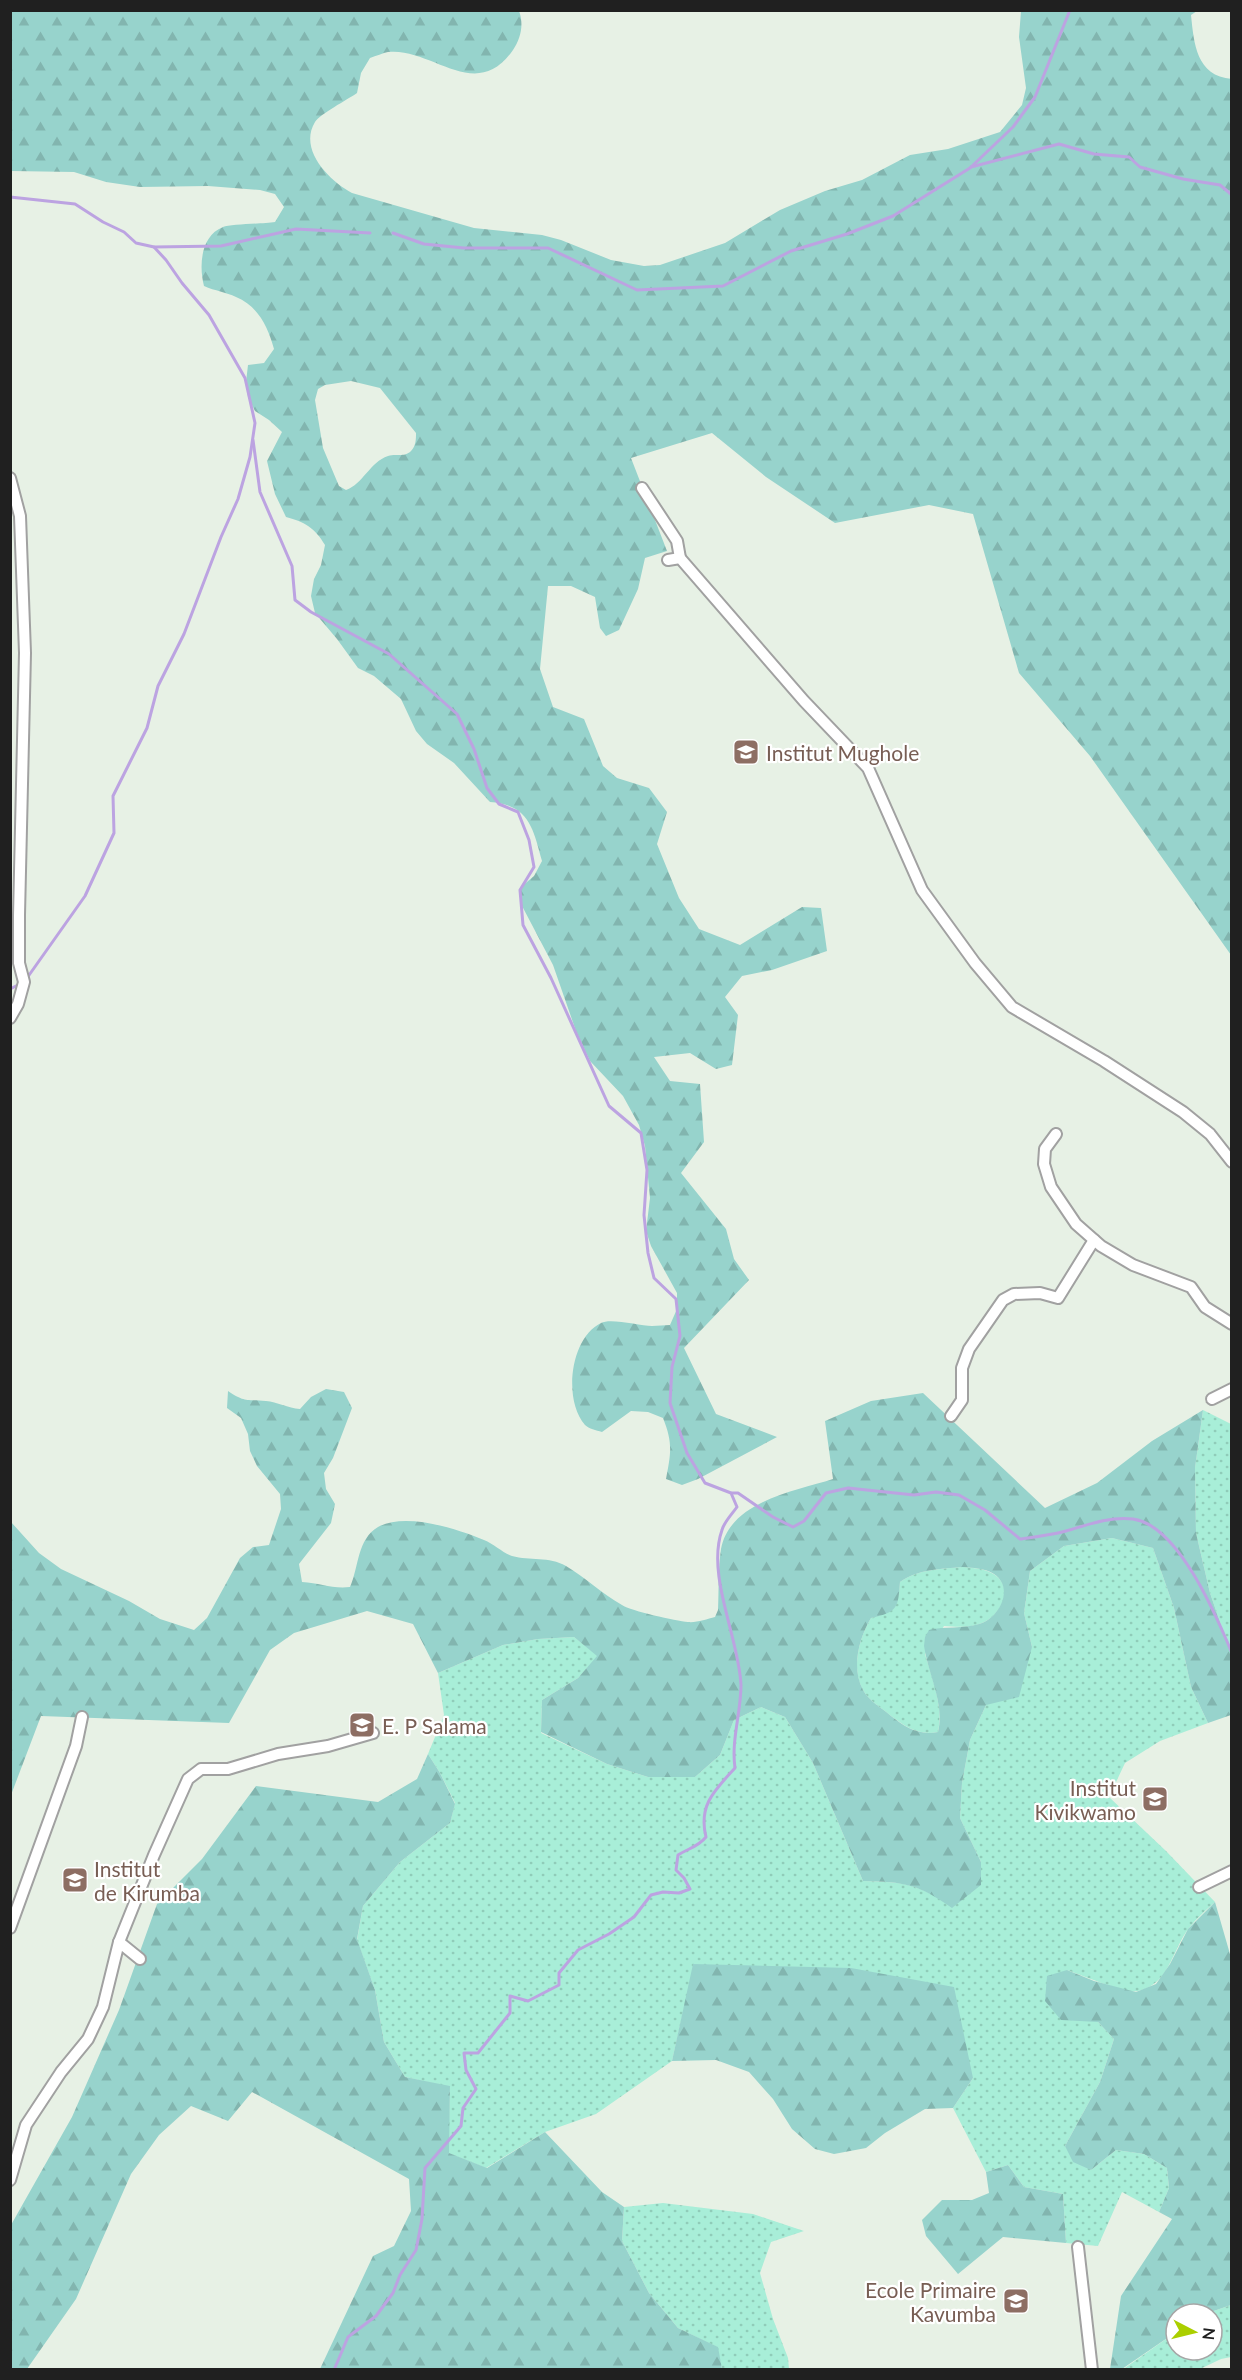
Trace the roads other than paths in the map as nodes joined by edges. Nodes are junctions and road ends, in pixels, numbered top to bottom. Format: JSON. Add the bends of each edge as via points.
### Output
{"nodes":[{"id":1,"x":10,"y":478,"type":"edge"},
{"id":2,"x":642,"y":488,"type":"dead end"},
{"id":3,"x":680,"y":558,"type":"junction"},
{"id":4,"x":668,"y":560,"type":"dead end"},
{"id":5,"x":10,"y":1018,"type":"edge"},
{"id":6,"x":1056,"y":1134,"type":"dead end"},
{"id":7,"x":1232,"y":1162,"type":"edge"},
{"id":8,"x":1094,"y":1240,"type":"junction"},
{"id":9,"x":1232,"y":1324,"type":"edge"},
{"id":10,"x":1232,"y":1389,"type":"edge"},
{"id":11,"x":1212,"y":1399,"type":"dead end"},
{"id":12,"x":951,"y":1416,"type":"dead end"},
{"id":13,"x":82,"y":1717,"type":"dead end"},
{"id":14,"x":373,"y":1733,"type":"dead end"},
{"id":15,"x":1232,"y":1871,"type":"edge"},
{"id":16,"x":1199,"y":1887,"type":"dead end"},
{"id":17,"x":10,"y":1928,"type":"edge"},
{"id":18,"x":119,"y":1942,"type":"junction"},
{"id":19,"x":140,"y":1959,"type":"dead end"},
{"id":20,"x":10,"y":2180,"type":"edge"},
{"id":21,"x":1078,"y":2247,"type":"dead end"},
{"id":22,"x":1092,"y":2370,"type":"edge"}],
"edges":[{"from":1,"to":5,"type":"street","via":[[20,516],[26,653],[19,915],[19,963],[24,982]]},
{"from":2,"to":3,"type":"street","via":[[677,541]]},
{"from":3,"to":4,"type":"street"},
{"from":3,"to":7,"type":"street","via":[[868,768],[921,890],[1012,1007],[1183,1112],[1210,1134]]},
{"from":6,"to":8,"type":"street","via":[[1045,1149],[1044,1164],[1051,1187],[1076,1224]]},
{"from":8,"to":9,"type":"street","via":[[1134,1266],[1191,1287],[1205,1307]]},
{"from":8,"to":12,"type":"street","via":[[1058,1298],[1040,1293],[1014,1294],[1003,1300],[969,1349],[962,1368],[962,1400]]},
{"from":10,"to":11,"type":"street"},
{"from":13,"to":17,"type":"street","via":[[76,1746]]},
{"from":14,"to":18,"type":"street","via":[[228,1769],[201,1769],[188,1779]]},
{"from":15,"to":16,"type":"street"},
{"from":18,"to":19,"type":"street"},
{"from":18,"to":20,"type":"street","via":[[103,2007],[88,2039],[26,2125]]},
{"from":21,"to":22,"type":"street"}]}
